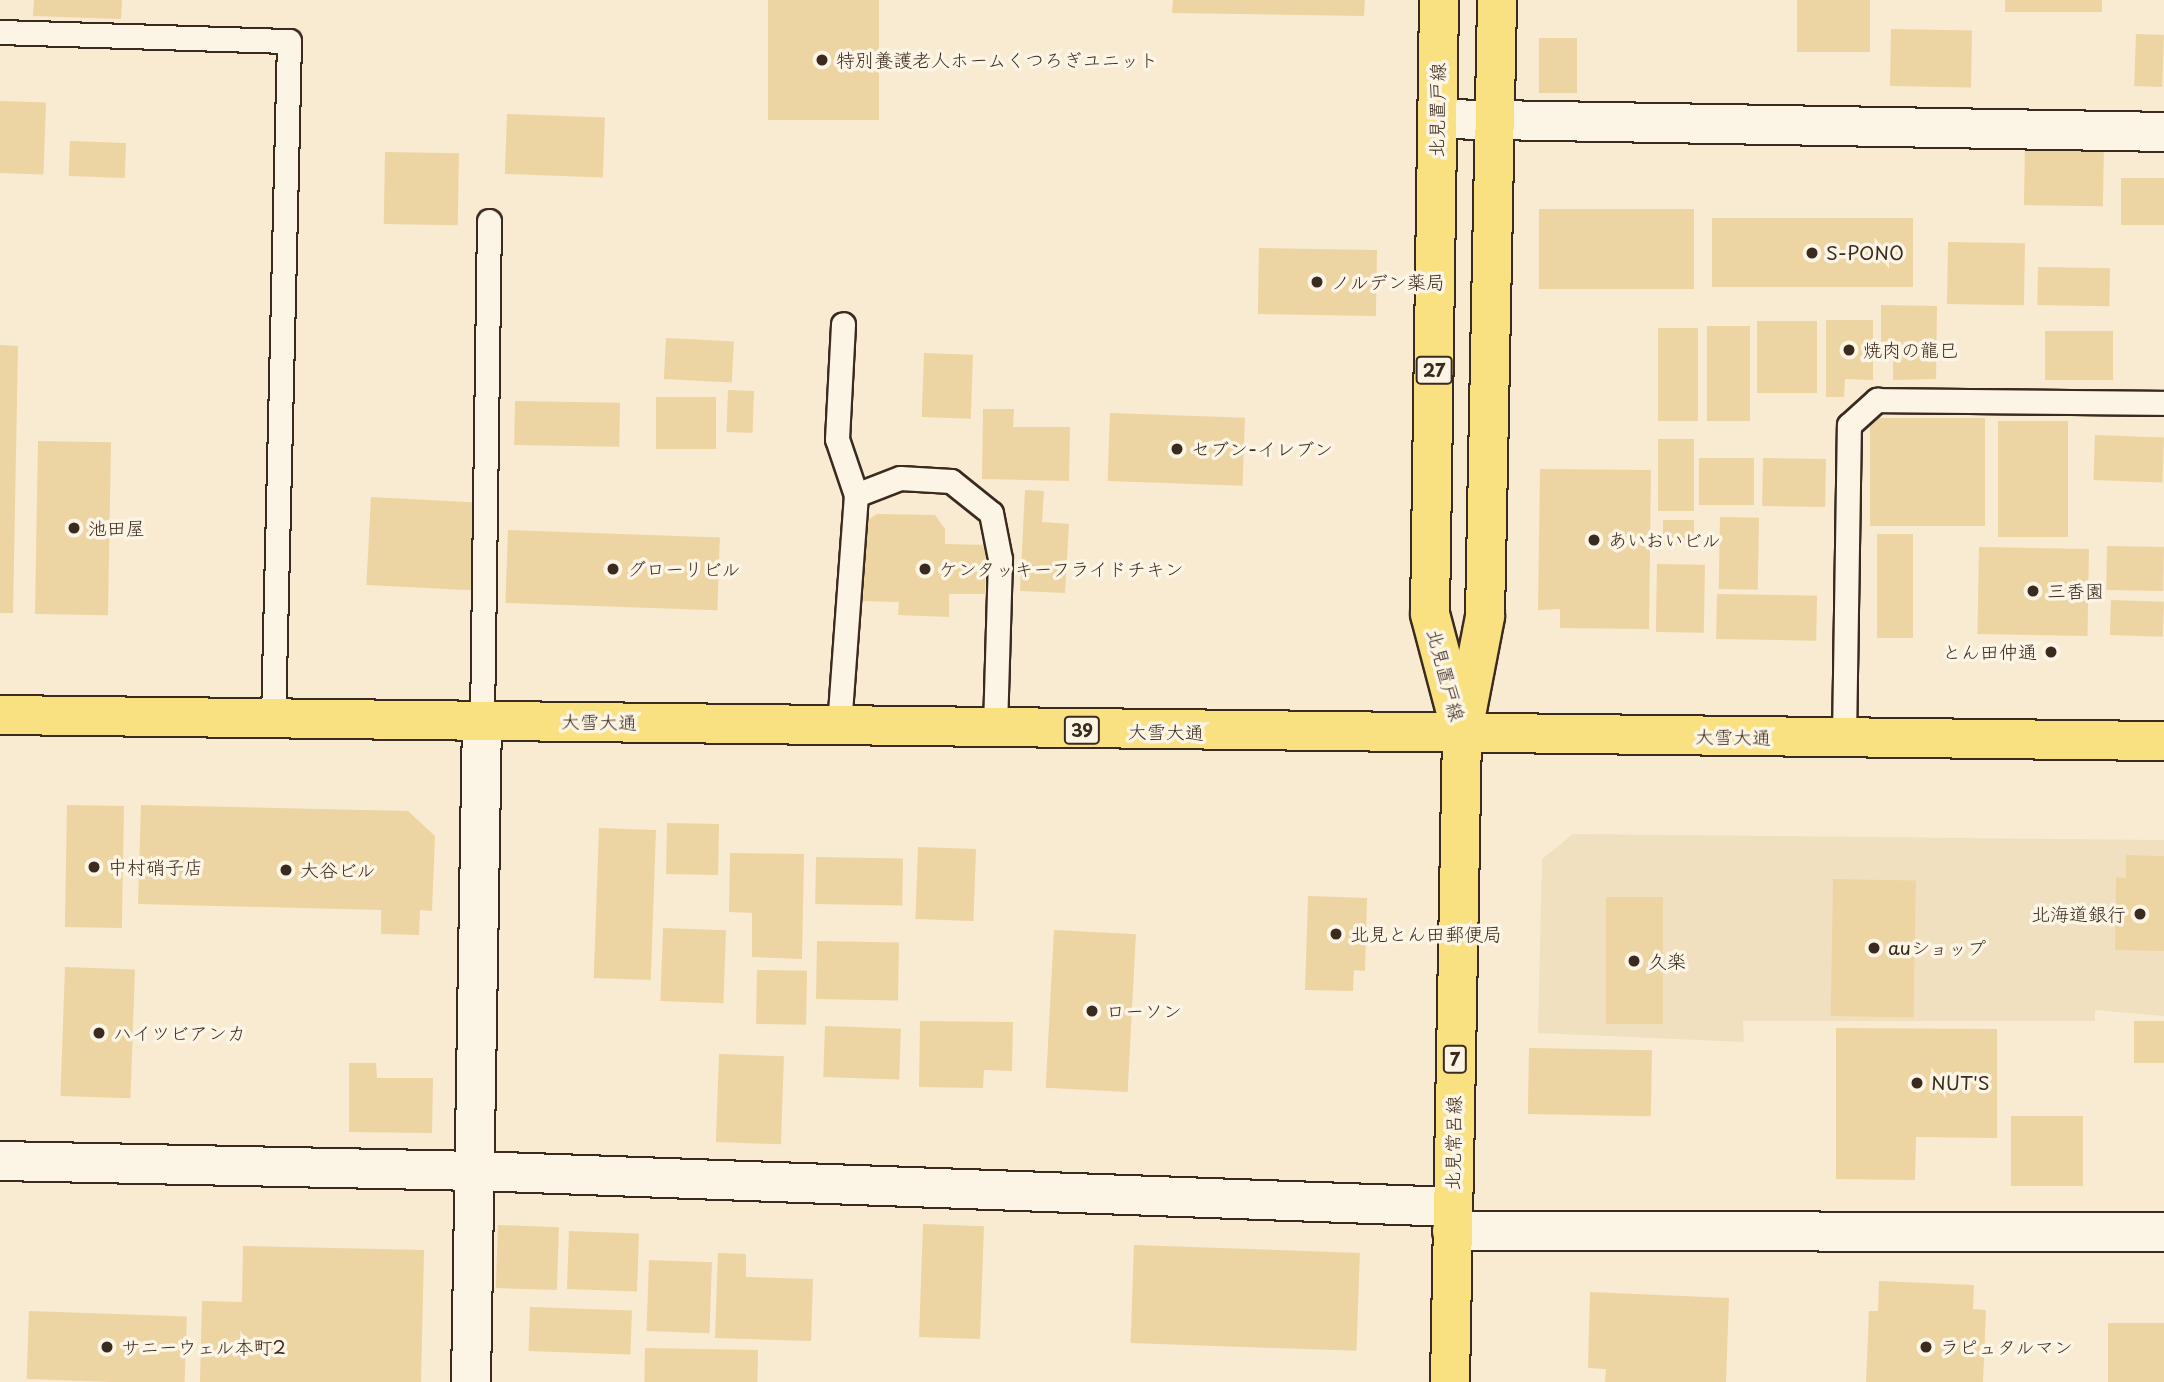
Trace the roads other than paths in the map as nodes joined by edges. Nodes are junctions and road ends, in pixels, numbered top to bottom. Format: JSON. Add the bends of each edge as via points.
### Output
{"nodes":[{"id":1,"x":1439,"y":0,"type":"edge"},
{"id":2,"x":1497,"y":0,"type":"edge"},
{"id":3,"x":0,"y":32,"type":"edge"},
{"id":4,"x":1437,"y":119,"type":"junction"},
{"id":5,"x":1496,"y":121,"type":"junction"},
{"id":6,"x":2164,"y":132,"type":"edge"},
{"id":7,"x":489,"y":221,"type":"dead end"},
{"id":8,"x":843,"y":324,"type":"dead end"},
{"id":9,"x":2164,"y":403,"type":"edge"},
{"id":10,"x":856,"y":495,"type":"junction"},
{"id":11,"x":0,"y":715,"type":"edge"},
{"id":12,"x":273,"y":719,"type":"junction"},
{"id":13,"x":482,"y":720,"type":"junction"},
{"id":14,"x":839,"y":726,"type":"junction"},
{"id":15,"x":995,"y":729,"type":"junction"},
{"id":16,"x":1462,"y":736,"type":"junction"},
{"id":17,"x":1844,"y":737,"type":"junction"},
{"id":18,"x":2164,"y":741,"type":"edge"},
{"id":19,"x":0,"y":1161,"type":"edge"},
{"id":20,"x":476,"y":1171,"type":"junction"},
{"id":21,"x":1452,"y":1219,"type":"junction"},
{"id":22,"x":2164,"y":1232,"type":"edge"},
{"id":23,"x":471,"y":1382,"type":"edge"},
{"id":24,"x":1450,"y":1382,"type":"edge"}],
"edges":[{"from":1,"to":4,"type":"main road","name":"北見置戸線","number":"27"},
{"from":2,"to":5,"type":"main road","name":"北見置戸線"},
{"from":3,"to":12,"type":"lane","via":[[289,41]]},
{"from":4,"to":5,"type":"street"},
{"from":4,"to":16,"type":"main road","name":"北見置戸線","number":"27","via":[[1430,614]]},
{"from":5,"to":6,"type":"street"},
{"from":5,"to":16,"type":"main road","name":"北見置戸線","via":[[1485,616]]},
{"from":7,"to":13,"type":"lane"},
{"from":8,"to":10,"type":"lane","via":[[837,439]]},
{"from":9,"to":17,"type":"lane","via":[[1877,400],[1849,425]]},
{"from":10,"to":14,"type":"lane"},
{"from":10,"to":15,"type":"lane","via":[[900,478],[951,481],[991,513],[1000,559]]},
{"from":11,"to":12,"type":"main road","name":"大雪大通","number":"39"},
{"from":12,"to":13,"type":"main road","name":"大雪大通","number":"39"},
{"from":13,"to":14,"type":"main road","name":"大雪大通","number":"39"},
{"from":13,"to":20,"type":"street"},
{"from":14,"to":15,"type":"main road","name":"大雪大通","number":"39"},
{"from":15,"to":16,"type":"main road","name":"大雪大通","number":"39"},
{"from":16,"to":17,"type":"main road","name":"大雪大通","number":"39"},
{"from":16,"to":21,"type":"main road","name":"北見常呂線","number":"7"},
{"from":17,"to":18,"type":"main road","name":"大雪大通","number":"39"},
{"from":19,"to":20,"type":"street"},
{"from":20,"to":21,"type":"street"},
{"from":20,"to":23,"type":"street"},
{"from":21,"to":22,"type":"street"},
{"from":21,"to":24,"type":"main road","name":"北見常呂線","number":"7"}]}
